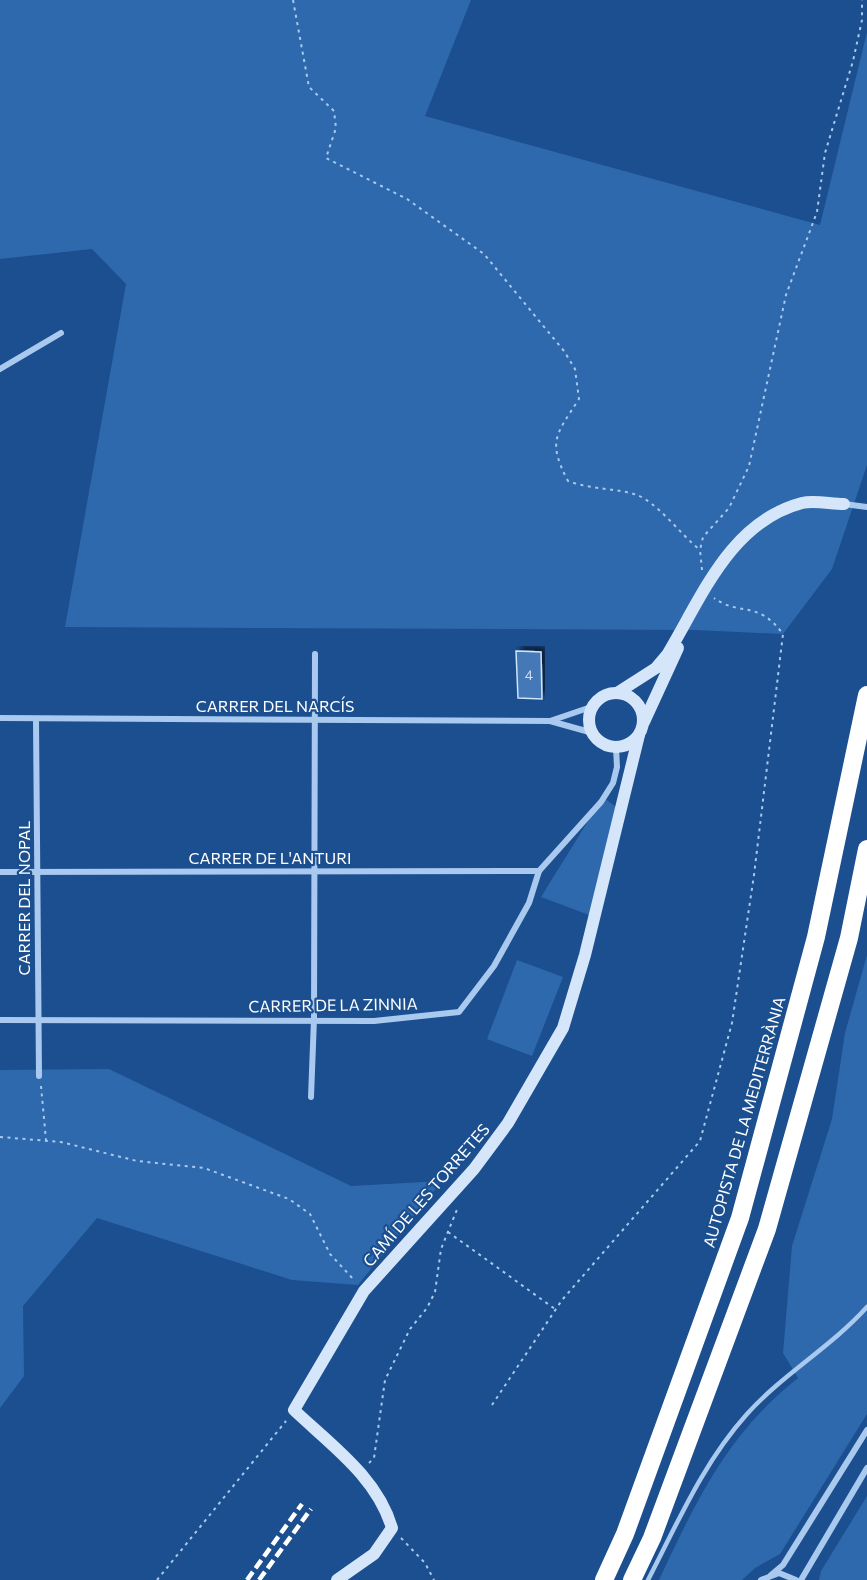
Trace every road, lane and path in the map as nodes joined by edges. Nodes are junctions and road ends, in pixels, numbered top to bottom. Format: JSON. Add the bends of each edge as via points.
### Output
{"nodes":[{"id":1,"x":293,"y":0,"type":"edge"},
{"id":2,"x":862,"y":0,"type":"edge"},
{"id":3,"x":61,"y":333,"type":"dead end"},
{"id":4,"x":0,"y":369,"type":"edge"},
{"id":5,"x":844,"y":504,"type":"joint"},
{"id":6,"x":867,"y":507,"type":"edge"},
{"id":7,"x":705,"y":591,"type":"junction"},
{"id":8,"x":692,"y":614,"type":"junction"},
{"id":9,"x":315,"y":654,"type":"dead end"},
{"id":10,"x":617,"y":693,"type":"junction"},
{"id":11,"x":867,"y":695,"type":"edge"},
{"id":12,"x":594,"y":706,"type":"junction"},
{"id":13,"x":0,"y":718,"type":"edge"},
{"id":14,"x":36,"y":720,"type":"junction"},
{"id":15,"x":315,"y":720,"type":"junction"},
{"id":16,"x":550,"y":721,"type":"junction"},
{"id":17,"x":643,"y":723,"type":"junction"},
{"id":18,"x":593,"y":733,"type":"junction"},
{"id":19,"x":639,"y":735,"type":"junction"},
{"id":20,"x":616,"y":747,"type":"junction"},
{"id":21,"x":867,"y":849,"type":"edge"},
{"id":22,"x":539,"y":871,"type":"junction"},
{"id":23,"x":0,"y":872,"type":"edge"},
{"id":24,"x":38,"y":872,"type":"junction"},
{"id":25,"x":314,"y":872,"type":"junction"},
{"id":26,"x":37,"y":1019,"type":"junction"},
{"id":27,"x":314,"y":1019,"type":"junction"},
{"id":28,"x":0,"y":1020,"type":"edge"},
{"id":29,"x":40,"y":1079,"type":"joint"},
{"id":30,"x":311,"y":1097,"type":"dead end"},
{"id":31,"x":0,"y":1137,"type":"edge"},
{"id":32,"x":46,"y":1140,"type":"junction"},
{"id":33,"x":364,"y":1291,"type":"junction"},
{"id":34,"x":867,"y":1307,"type":"edge"},
{"id":35,"x":556,"y":1310,"type":"junction"},
{"id":36,"x":492,"y":1405,"type":"dead end"},
{"id":37,"x":294,"y":1410,"type":"junction"},
{"id":38,"x":867,"y":1430,"type":"edge"},
{"id":39,"x":867,"y":1468,"type":"edge"},
{"id":40,"x":361,"y":1472,"type":"junction"},
{"id":41,"x":392,"y":1528,"type":"junction"},
{"id":42,"x":771,"y":1575,"type":"junction"},
{"id":43,"x":157,"y":1580,"type":"edge"},
{"id":44,"x":337,"y":1580,"type":"edge"},
{"id":45,"x":434,"y":1580,"type":"edge"},
{"id":46,"x":604,"y":1580,"type":"edge"},
{"id":47,"x":632,"y":1580,"type":"edge"},
{"id":48,"x":648,"y":1580,"type":"edge"},
{"id":49,"x":761,"y":1580,"type":"edge"},
{"id":50,"x":798,"y":1580,"type":"edge"}],
"edges":[{"from":1,"to":2,"type":"path","via":[[309,87],[334,111],[336,128],[326,158],[407,199],[484,254],[575,369],[579,399],[556,436],[556,458],[568,481],[589,489],[637,495],[700,550],[704,537],[729,508],[749,466],[786,295],[817,212],[825,153],[853,61]]},
{"from":3,"to":4,"type":"street"},
{"from":5,"to":6,"type":"street"},
{"from":5,"to":7,"type":"street","via":[[803,503],[760,522],[735,543]]},
{"from":7,"to":8,"type":"street"},
{"from":7,"to":35,"type":"path","via":[[720,602],[765,615],[783,634],[732,1023],[700,1141]]},
{"from":8,"to":10,"type":"street","via":[[656,668]]},
{"from":8,"to":17,"type":"street"},
{"from":9,"to":15,"type":"street"},
{"from":10,"to":12,"type":"street","via":[[603,697]]},
{"from":10,"to":17,"type":"street","via":[[639,706]]},
{"from":11,"to":46,"type":"highway","name":"AUTOPISTA DE LA MEDITERRÀNIA","via":[[816,938],[740,1218],[625,1534]]},
{"from":12,"to":16,"type":"street","name":"CARRER DEL NARCÍS"},
{"from":12,"to":18,"type":"street","via":[[590,715]]},
{"from":13,"to":14,"type":"street","name":"CARRER DEL NARCÍS"},
{"from":14,"to":15,"type":"street","name":"CARRER DEL NARCÍS"},
{"from":14,"to":24,"type":"street","name":"CARRER DEL NOPAL"},
{"from":15,"to":16,"type":"street","name":"CARRER DEL NARCÍS"},
{"from":15,"to":25,"type":"street"},
{"from":16,"to":18,"type":"street","name":"CARRER DEL NARCÍS"},
{"from":17,"to":19,"type":"street"},
{"from":18,"to":20,"type":"street","via":[[602,743]]},
{"from":19,"to":20,"type":"street","via":[[629,744]]},
{"from":19,"to":33,"type":"street","name":"CAMÍ DE LES TORRETES","via":[[563,1028],[508,1123],[474,1169]]},
{"from":20,"to":22,"type":"street","name":"CARRER DE LA ZINNIA","via":[[613,783],[601,802]]},
{"from":21,"to":47,"type":"highway","via":[[849,938],[767,1229],[652,1538]]},
{"from":22,"to":25,"type":"street","name":"CARRER DE L'ANTURI"},
{"from":22,"to":27,"type":"street","name":"CARRER DE LA ZINNIA","via":[[529,903],[494,966],[459,1012],[374,1021]]},
{"from":23,"to":24,"type":"street","name":"CARRER DE L'ANTURI"},
{"from":24,"to":25,"type":"street","name":"CARRER DE L'ANTURI"},
{"from":24,"to":26,"type":"street","name":"CARRER DEL NOPAL"},
{"from":25,"to":27,"type":"street"},
{"from":26,"to":27,"type":"street","name":"CARRER DE LA ZINNIA"},
{"from":26,"to":28,"type":"street","name":"CARRER DE LA ZINNIA"},
{"from":26,"to":29,"type":"street","name":"CARRER DEL NOPAL"},
{"from":27,"to":30,"type":"street"},
{"from":29,"to":32,"type":"path"},
{"from":31,"to":32,"type":"path"},
{"from":32,"to":33,"type":"path","via":[[137,1161],[204,1168],[289,1199],[310,1214],[330,1254]]},
{"from":33,"to":37,"type":"street","name":"CAMÍ DE LES TORRETES"},
{"from":34,"to":48,"type":"lane","via":[[747,1413],[712,1458]]},
{"from":35,"to":36,"type":"path"},
{"from":35,"to":40,"type":"path","via":[[447,1232],[435,1292],[410,1329],[385,1380],[374,1458]]},
{"from":37,"to":40,"type":"street"},
{"from":37,"to":43,"type":"path"},
{"from":38,"to":42,"type":"street","via":[[783,1565]]},
{"from":39,"to":50,"type":"street"},
{"from":40,"to":41,"type":"street","via":[[385,1505]]},
{"from":41,"to":44,"type":"street","via":[[374,1554]]},
{"from":41,"to":45,"type":"path","via":[[425,1563]]},
{"from":42,"to":49,"type":"street"},
{"from":42,"to":50,"type":"street"}]}
